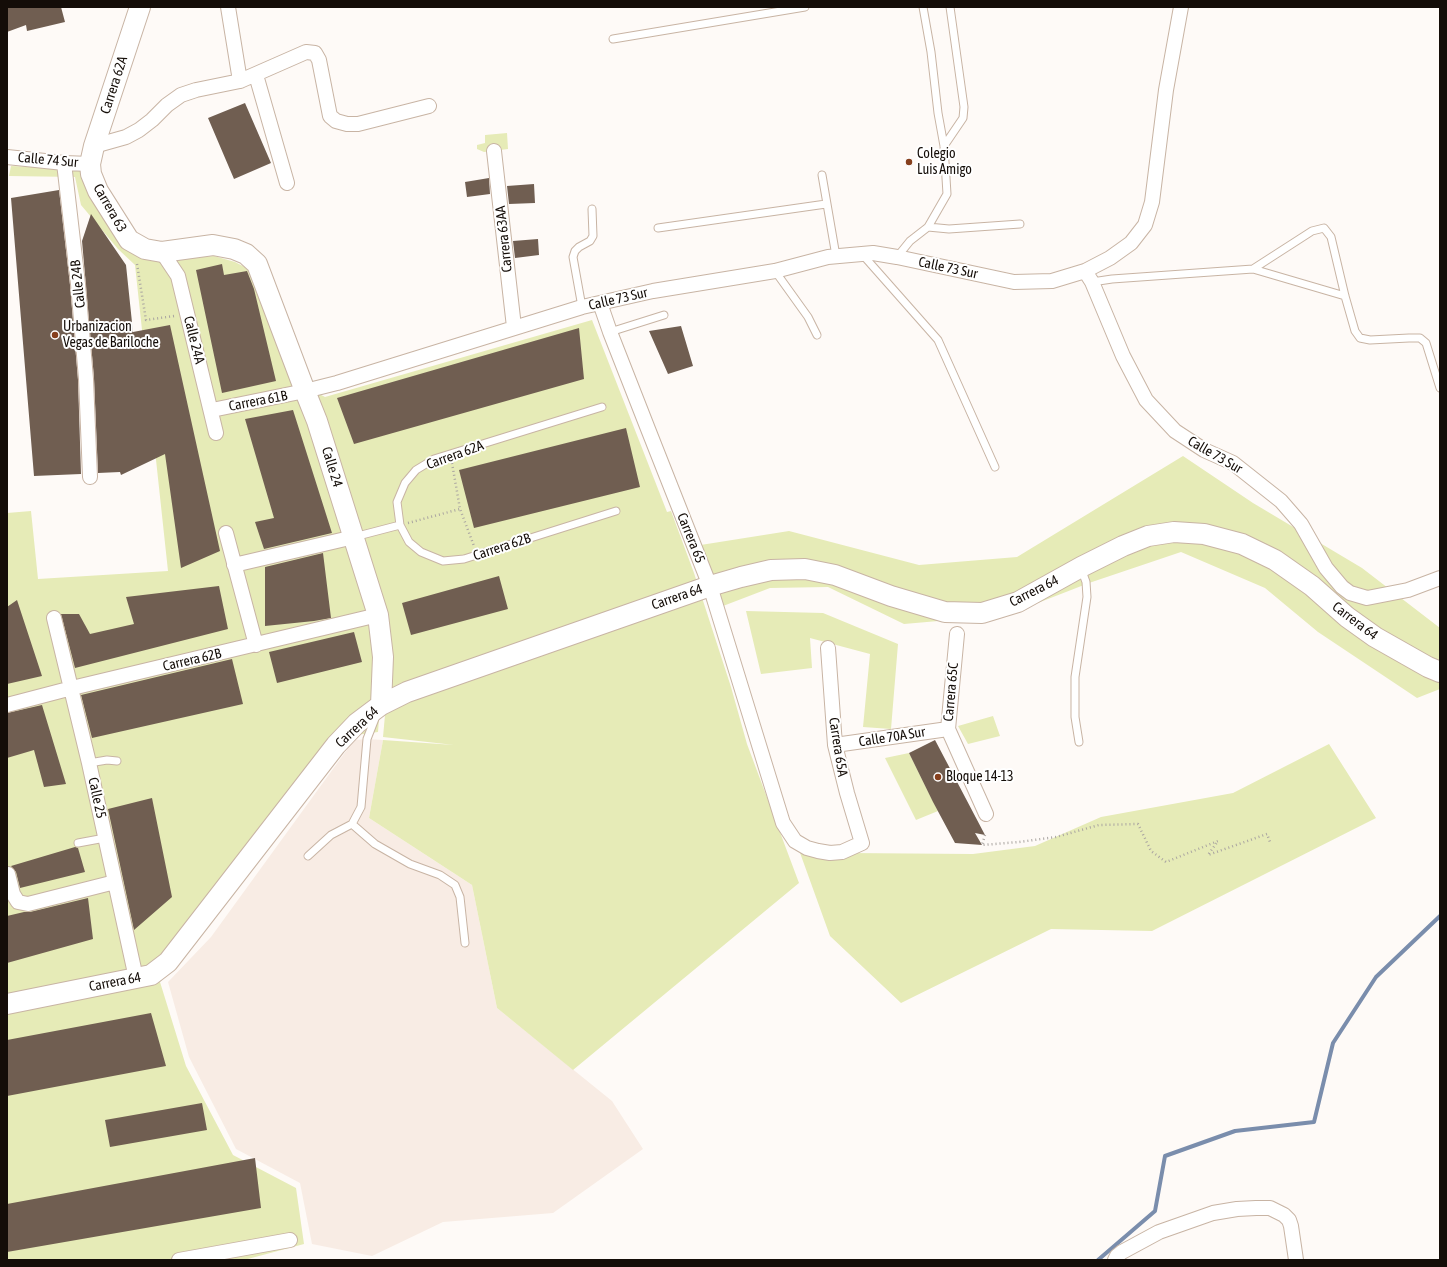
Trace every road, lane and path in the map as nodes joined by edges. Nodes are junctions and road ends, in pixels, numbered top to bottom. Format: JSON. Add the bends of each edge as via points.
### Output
{"nodes":[{"id":1,"x":140,"y":7,"type":"edge"},
{"id":2,"x":228,"y":7,"type":"edge"},
{"id":3,"x":805,"y":7,"type":"edge"},
{"id":4,"x":923,"y":7,"type":"edge"},
{"id":5,"x":950,"y":7,"type":"edge"},
{"id":6,"x":1181,"y":7,"type":"edge"},
{"id":7,"x":613,"y":39,"type":"dead end"},
{"id":8,"x":256,"y":75,"type":"junction"},
{"id":9,"x":240,"y":81,"type":"junction"},
{"id":10,"x":429,"y":106,"type":"dead end"},
{"id":11,"x":944,"y":146,"type":"junction"},
{"id":12,"x":494,"y":151,"type":"dead end"},
{"id":13,"x":92,"y":155,"type":"junction"},
{"id":14,"x":7,"y":156,"type":"edge"},
{"id":15,"x":64,"y":163,"type":"junction"},
{"id":16,"x":822,"y":175,"type":"dead end"},
{"id":17,"x":287,"y":183,"type":"dead end"},
{"id":18,"x":826,"y":204,"type":"junction"},
{"id":19,"x":592,"y":208,"type":"dead end"},
{"id":20,"x":1020,"y":224,"type":"dead end"},
{"id":21,"x":928,"y":227,"type":"junction"},
{"id":22,"x":658,"y":228,"type":"dead end"},
{"id":23,"x":234,"y":249,"type":"joint"},
{"id":24,"x":162,"y":252,"type":"junction"},
{"id":25,"x":862,"y":254,"type":"junction"},
{"id":26,"x":836,"y":256,"type":"junction"},
{"id":27,"x":897,"y":257,"type":"junction"},
{"id":28,"x":1253,"y":269,"type":"junction"},
{"id":29,"x":775,"y":271,"type":"junction"},
{"id":30,"x":1088,"y":277,"type":"junction"},
{"id":31,"x":1345,"y":296,"type":"junction"},
{"id":32,"x":600,"y":303,"type":"junction"},
{"id":33,"x":582,"y":307,"type":"junction"},
{"id":34,"x":664,"y":315,"type":"dead end"},
{"id":35,"x":514,"y":327,"type":"junction"},
{"id":36,"x":610,"y":332,"type":"junction"},
{"id":37,"x":817,"y":335,"type":"dead end"},
{"id":38,"x":1440,"y":388,"type":"edge"},
{"id":39,"x":305,"y":391,"type":"junction"},
{"id":40,"x":602,"y":407,"type":"dead end"},
{"id":41,"x":212,"y":410,"type":"junction"},
{"id":42,"x":216,"y":433,"type":"dead end"},
{"id":43,"x":450,"y":454,"type":"junction"},
{"id":44,"x":995,"y":467,"type":"dead end"},
{"id":45,"x":90,"y":477,"type":"dead end"},
{"id":46,"x":460,"y":509,"type":"junction"},
{"id":47,"x":616,"y":511,"type":"dead end"},
{"id":48,"x":412,"y":522,"type":"dead end"},
{"id":49,"x":400,"y":525,"type":"junction"},
{"id":50,"x":226,"y":534,"type":"dead end"},
{"id":51,"x":354,"y":537,"type":"junction"},
{"id":52,"x":479,"y":555,"type":"junction"},
{"id":53,"x":234,"y":565,"type":"junction"},
{"id":54,"x":1081,"y":567,"type":"junction"},
{"id":55,"x":1440,"y":578,"type":"edge"},
{"id":56,"x":710,"y":586,"type":"junction"},
{"id":57,"x":378,"y":615,"type":"junction"},
{"id":58,"x":54,"y":618,"type":"dead end"},
{"id":59,"x":957,"y":634,"type":"dead end"},
{"id":60,"x":256,"y":645,"type":"junction"},
{"id":61,"x":828,"y":648,"type":"dead end"},
{"id":62,"x":1434,"y":669,"type":"edge"},
{"id":63,"x":72,"y":688,"type":"junction"},
{"id":64,"x":7,"y":705,"type":"edge"},
{"id":65,"x":380,"y":705,"type":"junction"},
{"id":66,"x":948,"y":728,"type":"junction"},
{"id":67,"x":1079,"y":742,"type":"dead end"},
{"id":68,"x":835,"y":745,"type":"junction"},
{"id":69,"x":117,"y":761,"type":"dead end"},
{"id":70,"x":89,"y":763,"type":"junction"},
{"id":71,"x":986,"y":814,"type":"dead end"},
{"id":72,"x":352,"y":824,"type":"junction"},
{"id":73,"x":985,"y":835,"type":"dead end"},
{"id":74,"x":105,"y":838,"type":"junction"},
{"id":75,"x":1270,"y":842,"type":"dead end"},
{"id":76,"x":78,"y":843,"type":"dead end"},
{"id":77,"x":862,"y":843,"type":"joint"},
{"id":78,"x":308,"y":856,"type":"dead end"},
{"id":79,"x":8,"y":874,"type":"edge"},
{"id":80,"x":116,"y":882,"type":"junction"},
{"id":81,"x":465,"y":943,"type":"dead end"},
{"id":82,"x":136,"y":978,"type":"junction"},
{"id":83,"x":7,"y":1004,"type":"edge"},
{"id":84,"x":290,"y":1240,"type":"dead end"},
{"id":85,"x":179,"y":1260,"type":"edge"},
{"id":86,"x":1115,"y":1260,"type":"edge"},
{"id":87,"x":1296,"y":1260,"type":"edge"}],
"edges":[{"from":1,"to":13,"type":"street","name":"Carrera 62A"},
{"from":2,"to":9,"type":"street"},
{"from":3,"to":7,"type":"lane"},
{"from":4,"to":11,"type":"lane"},
{"from":5,"to":11,"type":"lane","via":[[964,107],[963,118]]},
{"from":6,"to":30,"type":"street","via":[[1166,90],[1152,202],[1145,225],[1131,243]]},
{"from":8,"to":9,"type":"street","name":"Calle 74 Sur"},
{"from":8,"to":10,"type":"street","name":"Calle 74 Sur","via":[[306,52],[315,53],[319,60],[330,116],[347,124],[358,124]]},
{"from":8,"to":17,"type":"street"},
{"from":9,"to":13,"type":"street","name":"Calle 74 Sur","via":[[181,95],[139,130]]},
{"from":11,"to":21,"type":"lane","via":[[946,194]]},
{"from":12,"to":35,"type":"street","name":"Carrera 63AA"},
{"from":13,"to":15,"type":"street","name":"Calle 74 Sur"},
{"from":13,"to":24,"type":"street","name":"Carrera 63","via":[[91,174],[98,191],[129,240],[144,249]]},
{"from":14,"to":15,"type":"street","name":"Calle 74 Sur"},
{"from":15,"to":45,"type":"street","name":"Calle 24B","via":[[86,379]]},
{"from":16,"to":18,"type":"lane"},
{"from":18,"to":22,"type":"lane"},
{"from":18,"to":26,"type":"lane"},
{"from":19,"to":33,"type":"lane","via":[[593,236],[575,251],[573,257]]},
{"from":20,"to":21,"type":"lane","via":[[949,229]]},
{"from":21,"to":27,"type":"lane","via":[[910,241]]},
{"from":23,"to":24,"type":"street","name":"Carrera 63","via":[[213,245]]},
{"from":23,"to":39,"type":"street","name":"Calle 24","via":[[246,254],[257,264]]},
{"from":24,"to":41,"type":"street","name":"Calle 24A","via":[[178,276]]},
{"from":25,"to":26,"type":"street","name":"Calle 73 Sur"},
{"from":25,"to":27,"type":"street","name":"Calle 73 Sur"},
{"from":25,"to":44,"type":"lane","via":[[938,340]]},
{"from":26,"to":29,"type":"street","name":"Calle 73 Sur"},
{"from":27,"to":30,"type":"street","name":"Calle 73 Sur","via":[[1014,282]]},
{"from":28,"to":30,"type":"lane","via":[[1112,279]]},
{"from":28,"to":31,"type":"lane"},
{"from":28,"to":31,"type":"lane","via":[[1312,231],[1324,228],[1331,237]]},
{"from":29,"to":32,"type":"street","name":"Calle 73 Sur","via":[[653,291]]},
{"from":29,"to":37,"type":"lane","via":[[808,317]]},
{"from":30,"to":55,"type":"street","name":"Calle 73 Sur","via":[[1146,400],[1174,431],[1204,450],[1233,463],[1281,501],[1301,524],[1326,568],[1342,588],[1367,598],[1408,590]]},
{"from":31,"to":38,"type":"lane","via":[[1355,331],[1360,338],[1420,338],[1426,343]]},
{"from":32,"to":33,"type":"street","name":"Calle 73 Sur"},
{"from":32,"to":36,"type":"street","name":"Carrera 65"},
{"from":33,"to":35,"type":"street","name":"Calle 73 Sur"},
{"from":34,"to":36,"type":"lane"},
{"from":35,"to":39,"type":"street","name":"Calle 73 Sur"},
{"from":36,"to":56,"type":"street","name":"Carrera 65"},
{"from":39,"to":41,"type":"street","name":"Carrera 61B"},
{"from":39,"to":51,"type":"street","name":"Calle 24"},
{"from":40,"to":43,"type":"lane","name":"Carrera 62A"},
{"from":41,"to":42,"type":"street","name":"Calle 24A"},
{"from":43,"to":46,"type":"path"},
{"from":43,"to":49,"type":"lane","name":"Carrera 62A","via":[[434,459],[416,470],[405,483],[397,502]]},
{"from":46,"to":48,"type":"path"},
{"from":46,"to":52,"type":"path"},
{"from":47,"to":52,"type":"lane","name":"Carrera 62B"},
{"from":49,"to":51,"type":"lane"},
{"from":49,"to":52,"type":"lane","name":"Carrera 62B","via":[[409,542],[421,552],[443,561]]},
{"from":50,"to":53,"type":"street"},
{"from":51,"to":53,"type":"street"},
{"from":51,"to":57,"type":"street","name":"Calle 24"},
{"from":53,"to":60,"type":"street"},
{"from":54,"to":56,"type":"street","name":"Carrera 64","via":[[1018,602],[982,613],[945,612],[891,596],[835,575],[805,569],[771,570]]},
{"from":54,"to":62,"type":"street","name":"Carrera 64","via":[[1148,536],[1174,532],[1204,534],[1242,544],[1275,560],[1375,637]]},
{"from":54,"to":67,"type":"lane","via":[[1087,597],[1075,677],[1075,717]]},
{"from":56,"to":65,"type":"street","name":"Carrera 64","via":[[407,692]]},
{"from":56,"to":77,"type":"street","name":"Carrera 65","via":[[783,823],[795,841],[806,848],[830,853],[842,852]]},
{"from":57,"to":60,"type":"street","name":"Carrera 62B"},
{"from":57,"to":65,"type":"street","name":"Calle 24","via":[[383,657]]},
{"from":58,"to":63,"type":"street","name":"Calle 25"},
{"from":59,"to":66,"type":"street","name":"Carrera 65C"},
{"from":60,"to":63,"type":"street","name":"Carrera 62B"},
{"from":61,"to":68,"type":"street","name":"Carrera 65A"},
{"from":63,"to":64,"type":"street","name":"Carrera 62B"},
{"from":63,"to":70,"type":"street","name":"Calle 25"},
{"from":65,"to":72,"type":"lane","via":[[367,739],[361,808]]},
{"from":65,"to":82,"type":"street","name":"Carrera 64","via":[[357,723],[336,745],[168,962],[151,975]]},
{"from":66,"to":68,"type":"street","name":"Calle 70A Sur"},
{"from":66,"to":71,"type":"street","name":"Carrera 65C"},
{"from":68,"to":77,"type":"street","name":"Carrera 65A"},
{"from":69,"to":70,"type":"lane"},
{"from":70,"to":74,"type":"street","name":"Calle 25"},
{"from":72,"to":78,"type":"lane","via":[[332,835]]},
{"from":72,"to":81,"type":"lane","via":[[381,847],[410,864],[440,875],[455,885],[460,897]]},
{"from":73,"to":75,"type":"path","via":[[982,845],[1056,837],[1100,825],[1138,824],[1151,851],[1166,862],[1218,841],[1208,855],[1267,834]]},
{"from":74,"to":76,"type":"lane"},
{"from":74,"to":80,"type":"street","name":"Calle 25"},
{"from":79,"to":80,"type":"street","via":[[13,894],[18,902],[28,904]]},
{"from":80,"to":82,"type":"street","name":"Calle 25"},
{"from":82,"to":83,"type":"street","name":"Carrera 64"},
{"from":84,"to":85,"type":"street"},
{"from":86,"to":87,"type":"street","via":[[1122,1252],[1159,1232],[1213,1213],[1270,1208],[1289,1220]]}]}
